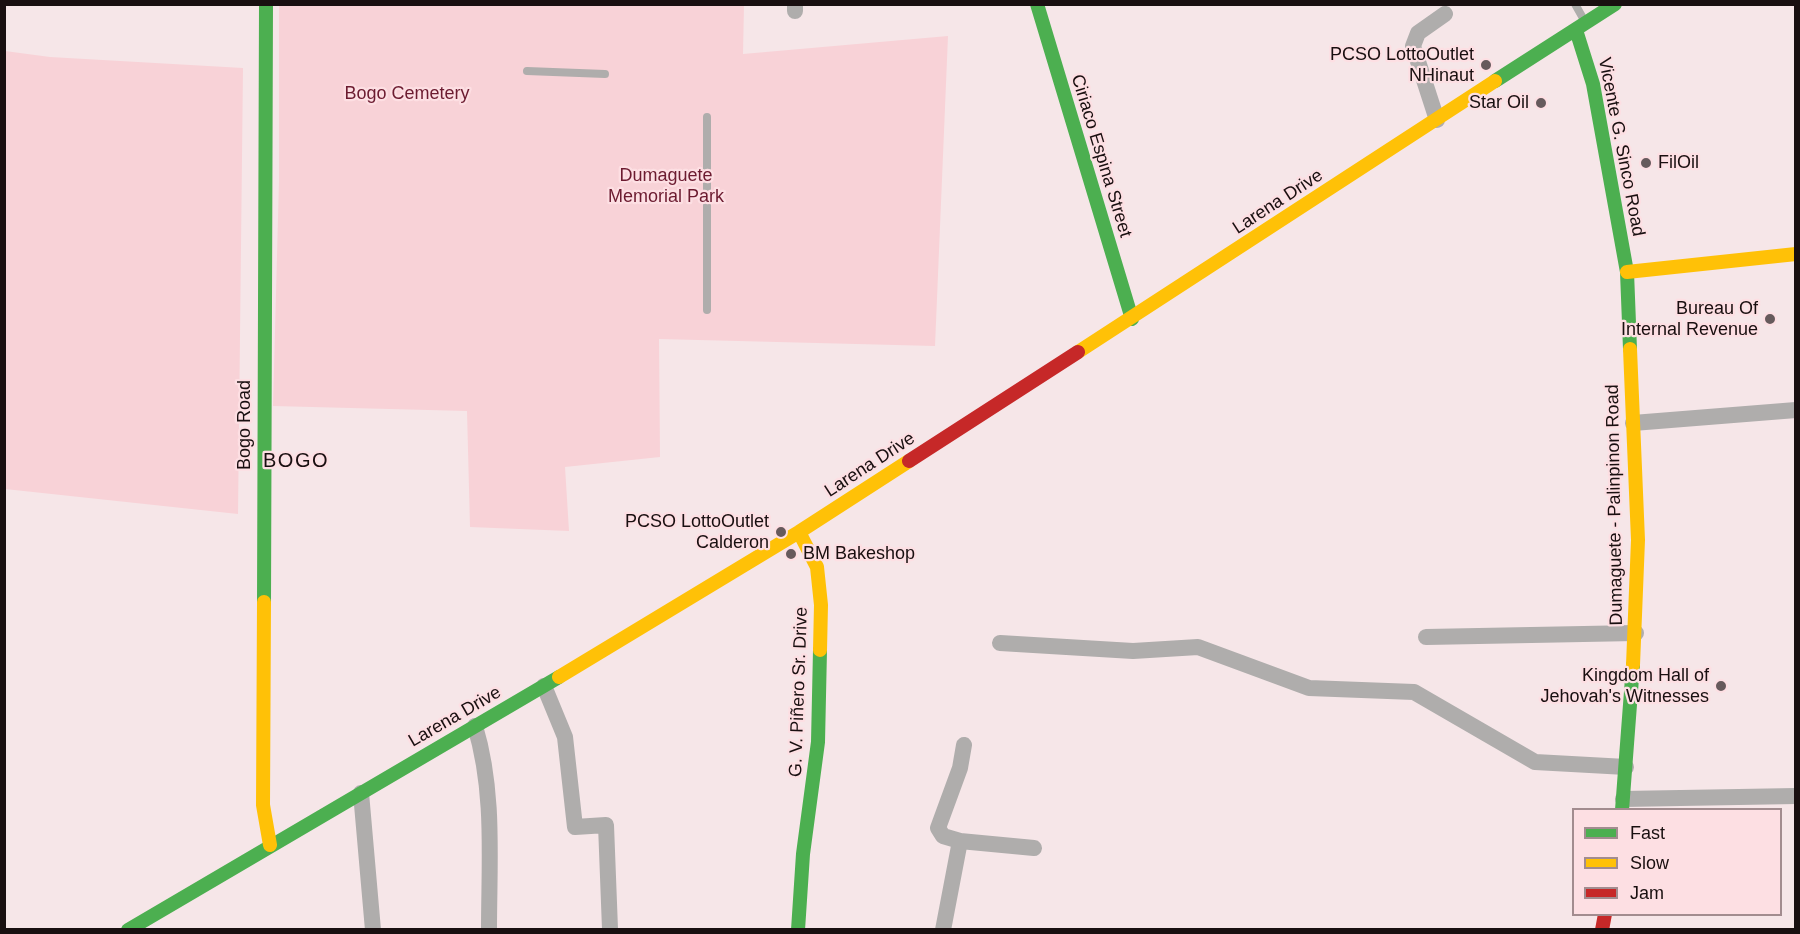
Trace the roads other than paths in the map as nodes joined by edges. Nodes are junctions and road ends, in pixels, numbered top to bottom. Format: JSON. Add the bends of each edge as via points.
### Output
{"nodes":[{"id":1,"x":266,"y":4,"type":"edge"},
{"id":2,"x":1037,"y":4,"type":"edge"},
{"id":3,"x":1575,"y":4,"type":"edge"},
{"id":4,"x":1615,"y":4,"type":"edge"},
{"id":5,"x":1445,"y":14,"type":"dead end"},
{"id":6,"x":1581,"y":27,"type":"junction"},
{"id":7,"x":527,"y":71,"type":"dead end"},
{"id":8,"x":605,"y":74,"type":"dead end"},
{"id":9,"x":707,"y":117,"type":"dead end"},
{"id":10,"x":1437,"y":120,"type":"junction"},
{"id":11,"x":1796,"y":254,"type":"edge"},
{"id":12,"x":1627,"y":272,"type":"junction"},
{"id":13,"x":707,"y":310,"type":"dead end"},
{"id":14,"x":1132,"y":319,"type":"junction"},
{"id":15,"x":1796,"y":410,"type":"edge"},
{"id":16,"x":1633,"y":423,"type":"junction"},
{"id":17,"x":799,"y":532,"type":"junction"},
{"id":18,"x":1636,"y":633,"type":"junction"},
{"id":19,"x":1426,"y":637,"type":"dead end"},
{"id":20,"x":1000,"y":643,"type":"dead end"},
{"id":21,"x":544,"y":686,"type":"junction"},
{"id":22,"x":475,"y":726,"type":"junction"},
{"id":23,"x":964,"y":745,"type":"dead end"},
{"id":24,"x":1626,"y":767,"type":"junction"},
{"id":25,"x":362,"y":793,"type":"junction"},
{"id":26,"x":1796,"y":796,"type":"edge"},
{"id":27,"x":1622,"y":804,"type":"edge"},
{"id":28,"x":960,"y":841,"type":"junction"},
{"id":29,"x":270,"y":845,"type":"junction"},
{"id":30,"x":1034,"y":848,"type":"dead end"},
{"id":31,"x":138,"y":927,"type":"edge"},
{"id":32,"x":609,"y":929,"type":"edge"},
{"id":33,"x":373,"y":930,"type":"edge"},
{"id":34,"x":489,"y":930,"type":"edge"},
{"id":35,"x":798,"y":930,"type":"edge"},
{"id":36,"x":943,"y":930,"type":"edge"}],
"edges":[{"from":1,"to":29,"type":"main road","name":"Bogo Road","via":[[263,805]]},
{"from":2,"to":14,"type":"main road","name":"Ciriaco Espina Street"},
{"from":3,"to":6,"type":"lane"},
{"from":4,"to":6,"type":"main road","name":"Larena Drive"},
{"from":5,"to":10,"type":"street","via":[[1418,33],[1413,46]]},
{"from":6,"to":10,"type":"main road","name":"Larena Drive"},
{"from":6,"to":12,"type":"main road","name":"Vicente G. Sinco Road"},
{"from":7,"to":8,"type":"lane"},
{"from":9,"to":13,"type":"lane"},
{"from":10,"to":14,"type":"main road","name":"Larena Drive"},
{"from":11,"to":12,"type":"main road"},
{"from":12,"to":16,"type":"main road","name":"Dumaguete - Palinpinon Road"},
{"from":14,"to":17,"type":"main road","name":"Larena Drive"},
{"from":15,"to":16,"type":"street"},
{"from":16,"to":18,"type":"main road","name":"Dumaguete - Palinpinon Road","via":[[1638,540]]},
{"from":17,"to":21,"type":"main road","name":"Larena Drive"},
{"from":17,"to":35,"type":"main road","name":"G. V. Piñero Sr. Drive","via":[[817,567],[821,605],[818,742],[803,854]]},
{"from":18,"to":19,"type":"street"},
{"from":18,"to":24,"type":"main road","name":"Dumaguete - Palinpinon Road"},
{"from":20,"to":24,"type":"street","via":[[1133,651],[1198,647],[1309,688],[1414,692],[1535,762]]},
{"from":21,"to":22,"type":"main road","name":"Larena Drive"},
{"from":21,"to":32,"type":"street","via":[[565,737],[575,827],[606,825]]},
{"from":22,"to":25,"type":"main road","name":"Larena Drive"},
{"from":22,"to":34,"type":"street","via":[[485,758],[489,795]]},
{"from":23,"to":28,"type":"street","via":[[960,768],[938,828],[943,836]]},
{"from":24,"to":27,"type":"main road","name":"Dumaguete - Palinpinon Road"},
{"from":25,"to":29,"type":"main road","name":"Larena Drive"},
{"from":25,"to":33,"type":"street"},
{"from":26,"to":27,"type":"street"},
{"from":28,"to":30,"type":"street"},
{"from":28,"to":36,"type":"street"},
{"from":29,"to":31,"type":"main road","name":"Larena Drive"}]}
